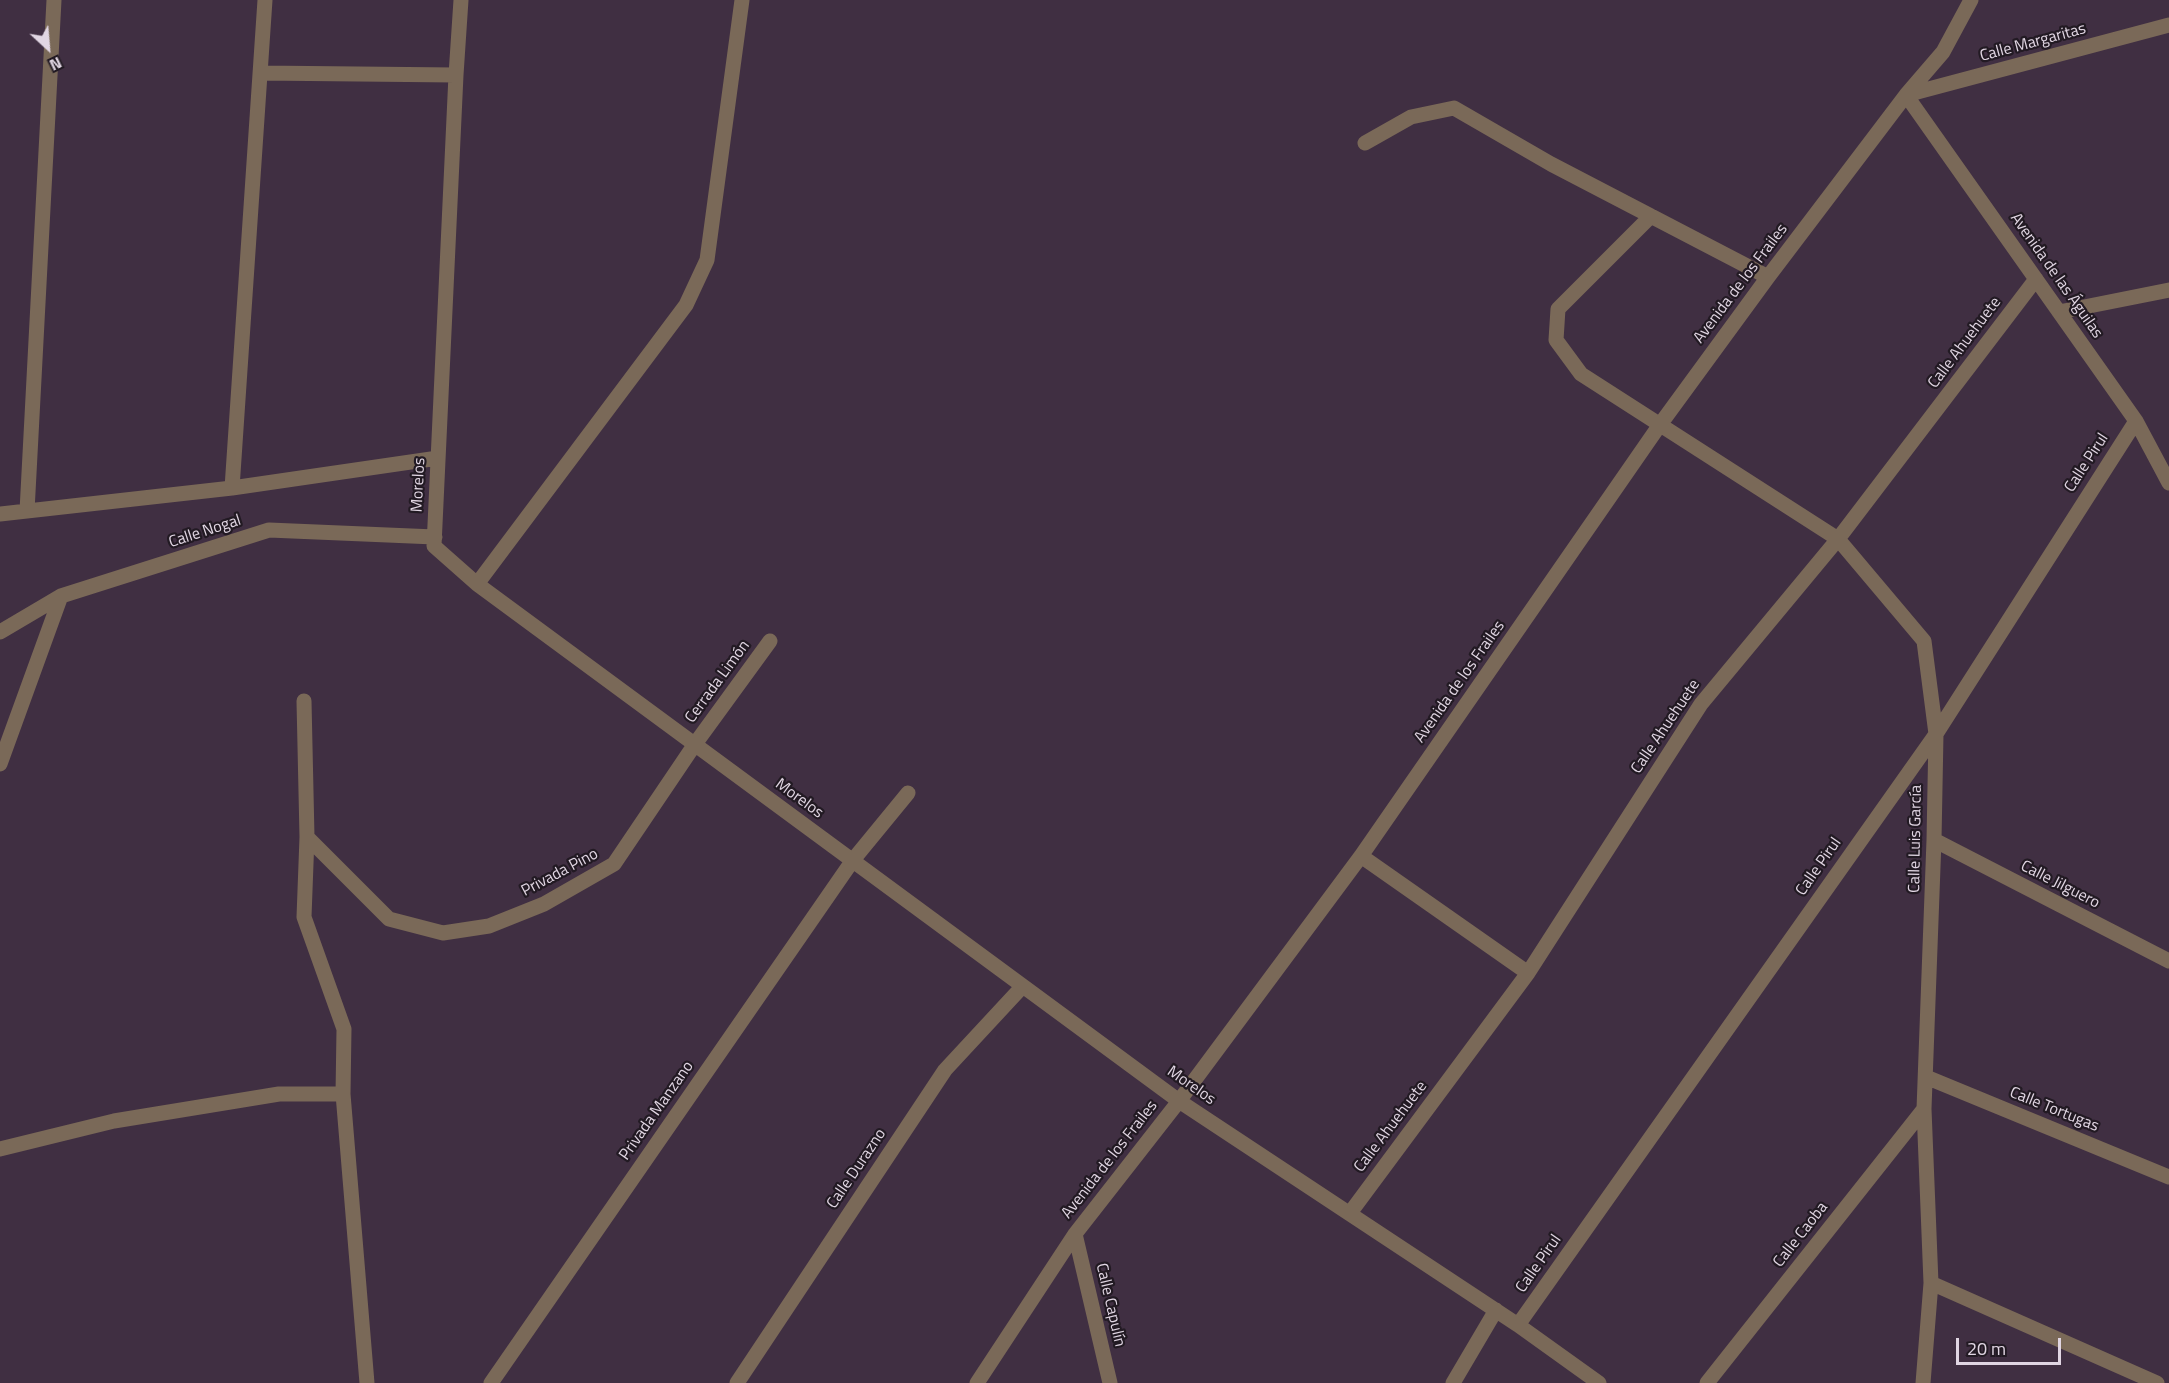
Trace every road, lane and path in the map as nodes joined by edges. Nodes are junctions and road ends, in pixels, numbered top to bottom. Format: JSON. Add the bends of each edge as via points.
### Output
{"nodes":[{"id":1,"x":54,"y":0,"type":"edge"},
{"id":2,"x":264,"y":0,"type":"edge"},
{"id":3,"x":461,"y":0,"type":"edge"},
{"id":4,"x":741,"y":0,"type":"edge"},
{"id":5,"x":1971,"y":0,"type":"edge"},
{"id":6,"x":2169,"y":25,"type":"edge"},
{"id":7,"x":260,"y":73,"type":"junction"},
{"id":8,"x":456,"y":75,"type":"junction"},
{"id":9,"x":1906,"y":95,"type":"junction"},
{"id":10,"x":1365,"y":143,"type":"dead end"},
{"id":11,"x":1651,"y":216,"type":"junction"},
{"id":12,"x":1768,"y":277,"type":"junction"},
{"id":13,"x":2036,"y":279,"type":"junction"},
{"id":14,"x":2169,"y":290,"type":"edge"},
{"id":15,"x":2059,"y":312,"type":"junction"},
{"id":16,"x":2136,"y":421,"type":"junction"},
{"id":17,"x":1659,"y":426,"type":"junction"},
{"id":18,"x":438,"y":458,"type":"junction"},
{"id":19,"x":2169,"y":483,"type":"edge"},
{"id":20,"x":232,"y":488,"type":"junction"},
{"id":21,"x":27,"y":511,"type":"junction"},
{"id":22,"x":0,"y":514,"type":"edge"},
{"id":23,"x":435,"y":537,"type":"junction"},
{"id":24,"x":1838,"y":539,"type":"junction"},
{"id":25,"x":477,"y":584,"type":"junction"},
{"id":26,"x":61,"y":597,"type":"junction"},
{"id":27,"x":0,"y":632,"type":"edge"},
{"id":28,"x":770,"y":641,"type":"dead end"},
{"id":29,"x":304,"y":701,"type":"dead end"},
{"id":30,"x":1936,"y":734,"type":"junction"},
{"id":31,"x":694,"y":744,"type":"junction"},
{"id":32,"x":0,"y":764,"type":"edge"},
{"id":33,"x":908,"y":793,"type":"dead end"},
{"id":34,"x":307,"y":837,"type":"junction"},
{"id":35,"x":1934,"y":840,"type":"junction"},
{"id":36,"x":1361,"y":856,"type":"junction"},
{"id":37,"x":853,"y":860,"type":"junction"},
{"id":38,"x":2169,"y":961,"type":"edge"},
{"id":39,"x":1528,"y":973,"type":"junction"},
{"id":40,"x":1022,"y":987,"type":"junction"},
{"id":41,"x":1926,"y":1077,"type":"junction"},
{"id":42,"x":343,"y":1094,"type":"junction"},
{"id":43,"x":1179,"y":1101,"type":"junction"},
{"id":44,"x":1924,"y":1109,"type":"junction"},
{"id":45,"x":0,"y":1149,"type":"edge"},
{"id":46,"x":2169,"y":1177,"type":"edge"},
{"id":47,"x":1350,"y":1213,"type":"junction"},
{"id":48,"x":1075,"y":1234,"type":"junction"},
{"id":49,"x":1931,"y":1283,"type":"junction"},
{"id":50,"x":1496,"y":1310,"type":"junction"},
{"id":51,"x":1518,"y":1325,"type":"junction"},
{"id":52,"x":367,"y":1383,"type":"edge"},
{"id":53,"x":491,"y":1383,"type":"edge"},
{"id":54,"x":737,"y":1383,"type":"edge"},
{"id":55,"x":977,"y":1383,"type":"edge"},
{"id":56,"x":1110,"y":1383,"type":"edge"},
{"id":57,"x":1453,"y":1383,"type":"edge"},
{"id":58,"x":1599,"y":1383,"type":"edge"},
{"id":59,"x":1707,"y":1383,"type":"edge"},
{"id":60,"x":1923,"y":1383,"type":"edge"},
{"id":61,"x":2157,"y":1383,"type":"edge"}],
"edges":[{"from":1,"to":21,"type":"street"},
{"from":2,"to":7,"type":"street"},
{"from":3,"to":8,"type":"street","name":"Morelos"},
{"from":4,"to":25,"type":"street","via":[[707,260],[686,305]]},
{"from":5,"to":9,"type":"street","name":"Avenida de los Frailes","via":[[1943,52]]},
{"from":6,"to":9,"type":"street","name":"Calle Margaritas"},
{"from":7,"to":8,"type":"street"},
{"from":7,"to":20,"type":"street"},
{"from":8,"to":18,"type":"street","name":"Morelos"},
{"from":9,"to":12,"type":"street","name":"Avenida de los Frailes"},
{"from":9,"to":13,"type":"street","name":"Avenida de las Águilas"},
{"from":10,"to":11,"type":"street","via":[[1412,117],[1454,108]]},
{"from":11,"to":12,"type":"street"},
{"from":11,"to":17,"type":"street","name":"Calle Luis García","via":[[1558,309],[1556,340],[1581,374]]},
{"from":12,"to":17,"type":"street","name":"Avenida de los Frailes"},
{"from":13,"to":15,"type":"street","name":"Avenida de las Águilas"},
{"from":13,"to":24,"type":"street","name":"Calle Ahuehuete"},
{"from":14,"to":15,"type":"street"},
{"from":15,"to":16,"type":"street","name":"Avenida de las Águilas"},
{"from":16,"to":19,"type":"street","name":"Avenida de las Águilas"},
{"from":16,"to":30,"type":"street","name":"Calle Pirul"},
{"from":17,"to":24,"type":"street","name":"Calle Luis García"},
{"from":17,"to":36,"type":"street","name":"Avenida de los Frailes"},
{"from":18,"to":20,"type":"street"},
{"from":18,"to":23,"type":"street","name":"Morelos"},
{"from":20,"to":21,"type":"street"},
{"from":21,"to":22,"type":"street"},
{"from":23,"to":25,"type":"street","name":"Morelos","via":[[434,546]]},
{"from":23,"to":26,"type":"street","name":"Calle Nogal","via":[[269,530]]},
{"from":24,"to":30,"type":"street","name":"Calle Luis García","via":[[1924,641]]},
{"from":24,"to":39,"type":"street","name":"Calle Ahuehuete","via":[[1701,704]]},
{"from":25,"to":31,"type":"street","name":"Morelos"},
{"from":26,"to":27,"type":"street","name":"Calle Nogal"},
{"from":26,"to":32,"type":"street"},
{"from":28,"to":31,"type":"street","name":"Cerrada Limón"},
{"from":29,"to":34,"type":"street"},
{"from":30,"to":35,"type":"street","name":"Calle Luis García"},
{"from":30,"to":51,"type":"street","name":"Calle Pirul"},
{"from":31,"to":34,"type":"street","name":"Privada Pino","via":[[614,864],[544,904],[489,926],[443,933],[389,919]]},
{"from":31,"to":37,"type":"street","name":"Morelos"},
{"from":33,"to":37,"type":"street","name":"Privada Manzano"},
{"from":34,"to":42,"type":"street","via":[[304,917],[344,1029]]},
{"from":35,"to":38,"type":"street","name":"Calle Jilguero"},
{"from":35,"to":41,"type":"street","name":"Calle Luis García"},
{"from":36,"to":39,"type":"street"},
{"from":36,"to":43,"type":"street","name":"Avenida de los Frailes"},
{"from":37,"to":40,"type":"street","name":"Morelos"},
{"from":37,"to":53,"type":"street","name":"Privada Manzano"},
{"from":39,"to":47,"type":"street","name":"Calle Ahuehuete"},
{"from":40,"to":43,"type":"street","name":"Morelos"},
{"from":40,"to":54,"type":"street","name":"Calle Durazno","via":[[945,1070]]},
{"from":41,"to":44,"type":"street","name":"Calle Luis García"},
{"from":41,"to":46,"type":"street","name":"Calle Tortugas"},
{"from":42,"to":45,"type":"street","via":[[279,1094],[114,1121]]},
{"from":42,"to":52,"type":"street"},
{"from":43,"to":47,"type":"street","name":"Morelos"},
{"from":43,"to":48,"type":"street","name":"Avenida de los Frailes"},
{"from":44,"to":49,"type":"street","name":"Calle Luis García"},
{"from":44,"to":59,"type":"street","name":"Calle Caoba"},
{"from":47,"to":50,"type":"street","name":"Morelos"},
{"from":48,"to":55,"type":"street","name":"Avenida de los Frailes"},
{"from":48,"to":56,"type":"street","name":"Calle Capulín"},
{"from":49,"to":60,"type":"street","name":"Calle Luis García"},
{"from":49,"to":61,"type":"street"},
{"from":50,"to":51,"type":"street","name":"Morelos"},
{"from":50,"to":57,"type":"street"},
{"from":51,"to":58,"type":"street","name":"Morelos"}]}
